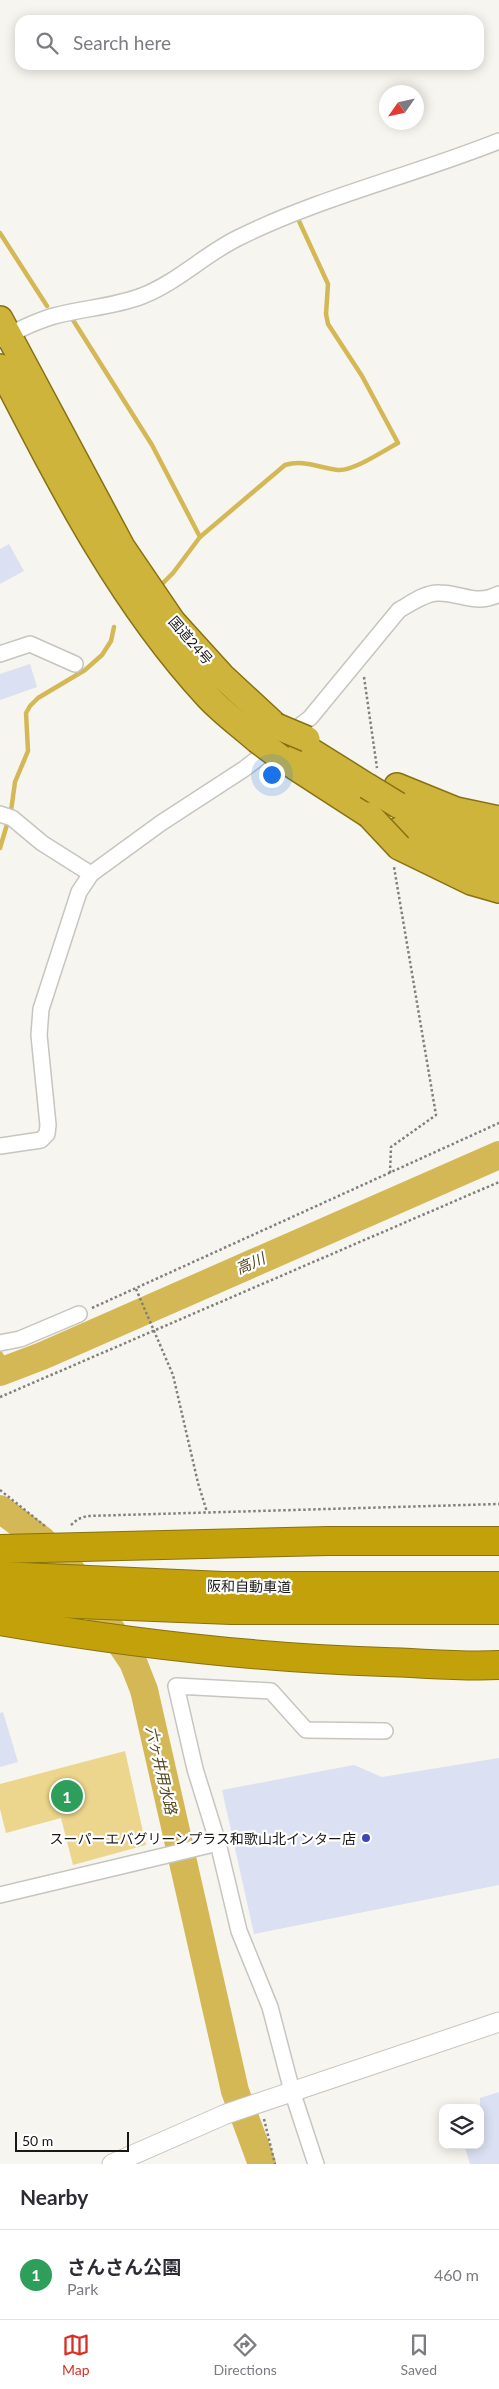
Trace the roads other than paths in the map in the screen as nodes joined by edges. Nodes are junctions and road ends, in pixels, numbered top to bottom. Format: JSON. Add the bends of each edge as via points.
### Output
{"nodes":[{"id":1,"x":499,"y":141,"type":"edge"},
{"id":2,"x":3,"y":331,"type":"edge"},
{"id":3,"x":0,"y":367,"type":"edge"},
{"id":4,"x":499,"y":594,"type":"edge"},
{"id":5,"x":0,"y":654,"type":"edge"},
{"id":6,"x":75,"y":664,"type":"dead end"},
{"id":7,"x":296,"y":747,"type":"junction"},
{"id":8,"x":382,"y":785,"type":"junction"},
{"id":9,"x":7,"y":816,"type":"edge"},
{"id":10,"x":499,"y":819,"type":"edge"},
{"id":11,"x":499,"y":843,"type":"edge"},
{"id":12,"x":397,"y":846,"type":"junction"},
{"id":13,"x":499,"y":866,"type":"edge"},
{"id":14,"x":91,"y":874,"type":"junction"},
{"id":15,"x":499,"y":890,"type":"edge"},
{"id":16,"x":0,"y":1146,"type":"edge"},
{"id":17,"x":79,"y":1314,"type":"road end"},
{"id":18,"x":0,"y":1343,"type":"edge"},
{"id":19,"x":499,"y":1541,"type":"edge"},
{"id":20,"x":10,"y":1549,"type":"edge"},
{"id":21,"x":0,"y":1576,"type":"edge"},
{"id":22,"x":499,"y":1586,"type":"edge"},
{"id":23,"x":0,"y":1601,"type":"edge"},
{"id":24,"x":499,"y":1610,"type":"edge"},
{"id":25,"x":0,"y":1622,"type":"edge"},
{"id":26,"x":499,"y":1665,"type":"edge"},
{"id":27,"x":385,"y":1731,"type":"dead end"},
{"id":28,"x":218,"y":1843,"type":"junction"},
{"id":29,"x":0,"y":1895,"type":"edge"},
{"id":30,"x":499,"y":2022,"type":"edge"},
{"id":31,"x":292,"y":2091,"type":"junction"},
{"id":32,"x":112,"y":2164,"type":"edge"},
{"id":33,"x":316,"y":2164,"type":"edge"}],
"edges":[{"from":1,"to":2,"type":"street","via":[[291,215],[238,238],[142,295]]},
{"from":2,"to":7,"type":"highway","name":"国道24号","bridge":true,"via":[[122,547],[173,622],[222,676]]},
{"from":3,"to":7,"type":"highway","name":"国道24号","bridge":true,"via":[[114,576],[150,627],[209,698],[257,740]]},
{"from":4,"to":14,"type":"street","via":[[486,601],[437,592],[400,610],[310,718],[244,769]]},
{"from":5,"to":6,"type":"street","via":[[30,644]]},
{"from":7,"to":8,"type":"highway"},
{"from":7,"to":12,"type":"highway","name":"国道24号","via":[[369,815]]},
{"from":8,"to":10,"type":"highway","via":[[456,810]]},
{"from":8,"to":11,"type":"highway"},
{"from":9,"to":14,"type":"street"},
{"from":12,"to":13,"type":"highway","name":"国道24号"},
{"from":12,"to":15,"type":"highway","via":[[471,882]]},
{"from":14,"to":16,"type":"street","via":[[79,892],[41,1009],[47,1134],[41,1140]]},
{"from":17,"to":18,"type":"street","via":[[20,1339]]},
{"from":19,"to":20,"type":"highway","via":[[328,1541]]},
{"from":21,"to":22,"type":"highway","name":"阪和自動車道","via":[[243,1586]]},
{"from":23,"to":24,"type":"highway","name":"阪和自動車道","via":[[372,1612]]},
{"from":25,"to":26,"type":"highway","via":[[144,1645],[241,1655]]},
{"from":27,"to":28,"type":"street","via":[[306,1730],[270,1691],[176,1686],[195,1769]]},
{"from":28,"to":29,"type":"street"},
{"from":28,"to":31,"type":"street","via":[[239,1931],[270,2007]]},
{"from":30,"to":31,"type":"street"},
{"from":31,"to":32,"type":"street","via":[[226,2114]]},
{"from":31,"to":33,"type":"street"}]}
